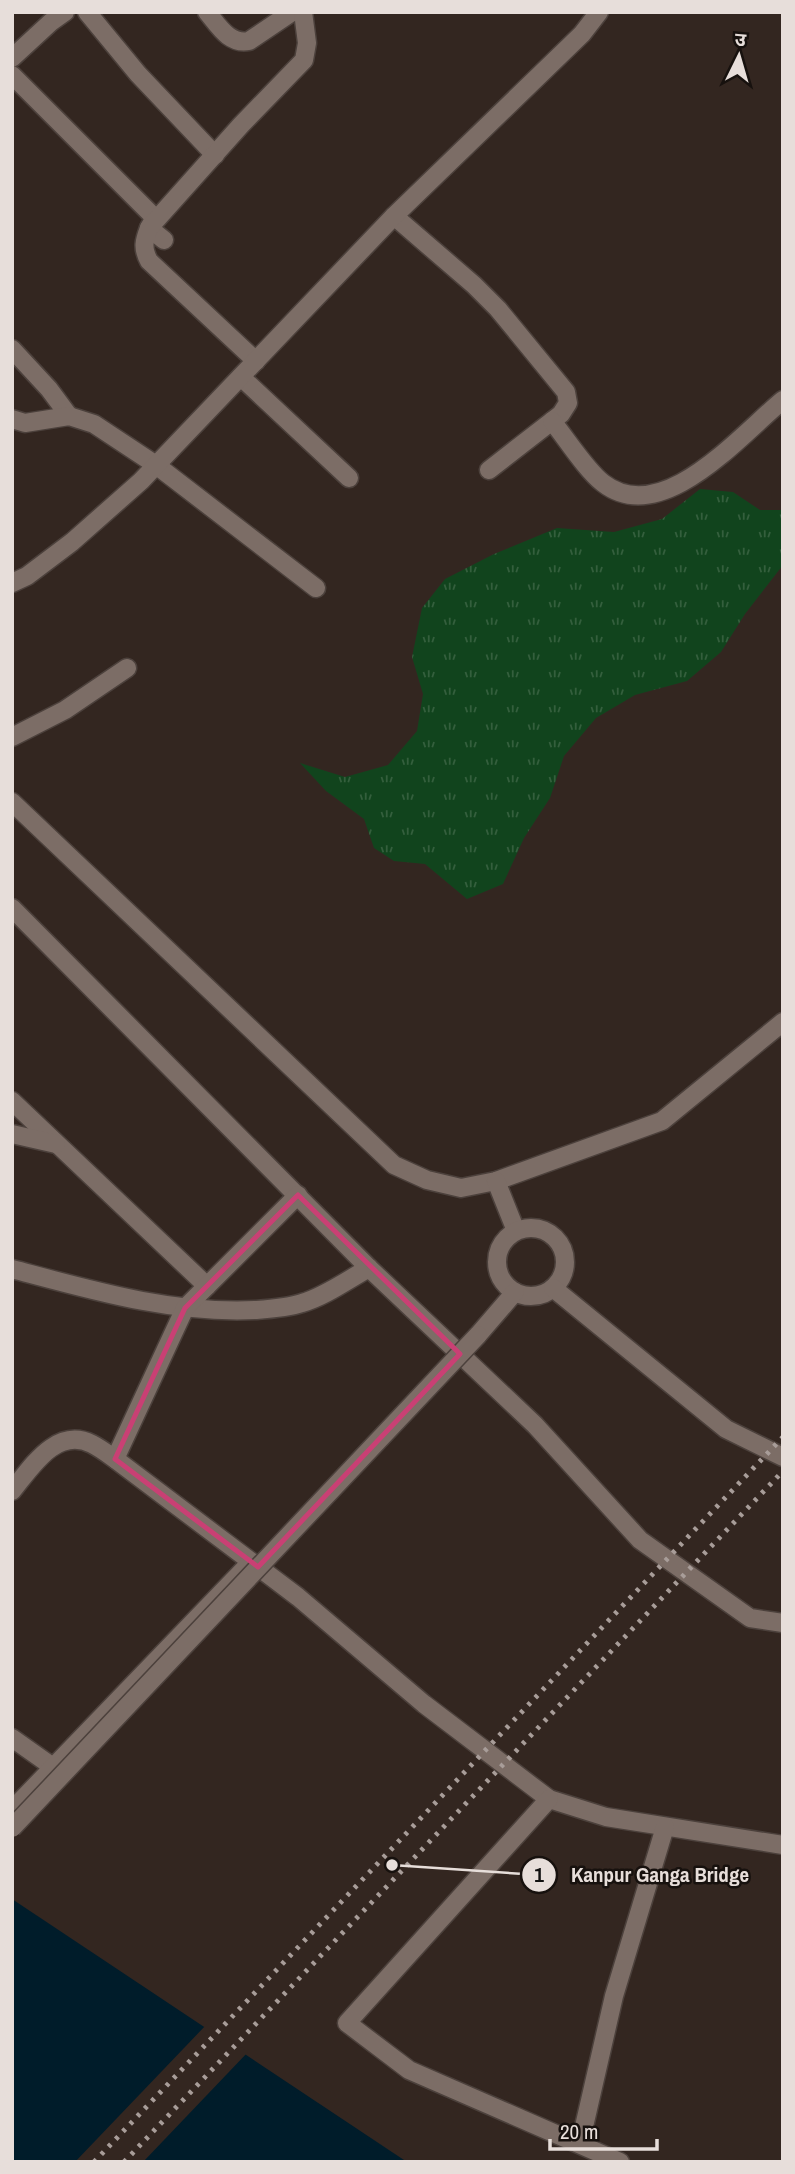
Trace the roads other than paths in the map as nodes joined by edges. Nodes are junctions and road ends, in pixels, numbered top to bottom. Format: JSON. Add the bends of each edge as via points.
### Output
{"nodes":[{"id":1,"x":65,"y":12,"type":"edge"},
{"id":2,"x":87,"y":12,"type":"edge"},
{"id":3,"x":206,"y":12,"type":"edge"},
{"id":4,"x":292,"y":12,"type":"edge"},
{"id":5,"x":303,"y":12,"type":"edge"},
{"id":6,"x":589,"y":16,"type":"edge"},
{"id":7,"x":12,"y":58,"type":"edge"},
{"id":8,"x":12,"y":75,"type":"edge"},
{"id":9,"x":215,"y":155,"type":"junction"},
{"id":10,"x":394,"y":216,"type":"junction"},
{"id":11,"x":149,"y":228,"type":"junction"},
{"id":12,"x":164,"y":240,"type":"dead end"},
{"id":13,"x":12,"y":349,"type":"edge"},
{"id":14,"x":256,"y":362,"type":"junction"},
{"id":15,"x":241,"y":377,"type":"junction"},
{"id":16,"x":783,"y":400,"type":"edge"},
{"id":17,"x":69,"y":416,"type":"junction"},
{"id":18,"x":12,"y":419,"type":"edge"},
{"id":19,"x":552,"y":421,"type":"junction"},
{"id":20,"x":156,"y":466,"type":"junction"},
{"id":21,"x":489,"y":470,"type":"dead end"},
{"id":22,"x":349,"y":478,"type":"dead end"},
{"id":23,"x":12,"y":583,"type":"edge"},
{"id":24,"x":316,"y":589,"type":"dead end"},
{"id":25,"x":127,"y":668,"type":"dead end"},
{"id":26,"x":12,"y":737,"type":"edge"},
{"id":27,"x":12,"y":802,"type":"edge"},
{"id":28,"x":12,"y":908,"type":"edge"},
{"id":29,"x":783,"y":1022,"type":"edge"},
{"id":30,"x":12,"y":1101,"type":"edge"},
{"id":31,"x":12,"y":1134,"type":"edge"},
{"id":32,"x":57,"y":1144,"type":"junction"},
{"id":33,"x":496,"y":1181,"type":"junction"},
{"id":34,"x":298,"y":1195,"type":"junction"},
{"id":35,"x":516,"y":1231,"type":"junction"},
{"id":36,"x":369,"y":1268,"type":"junction"},
{"id":37,"x":12,"y":1269,"type":"edge"},
{"id":38,"x":207,"y":1286,"type":"junction"},
{"id":39,"x":553,"y":1288,"type":"junction"},
{"id":40,"x":515,"y":1292,"type":"junction"},
{"id":41,"x":185,"y":1308,"type":"junction"},
{"id":42,"x":783,"y":1457,"type":"edge"},
{"id":43,"x":115,"y":1459,"type":"junction"},
{"id":44,"x":12,"y":1491,"type":"edge"},
{"id":45,"x":251,"y":1562,"type":"junction"},
{"id":46,"x":783,"y":1623,"type":"edge"},
{"id":47,"x":12,"y":1738,"type":"edge"},
{"id":48,"x":53,"y":1767,"type":"junction"},
{"id":49,"x":549,"y":1799,"type":"junction"},
{"id":50,"x":12,"y":1810,"type":"edge"},
{"id":51,"x":665,"y":1827,"type":"junction"},
{"id":52,"x":12,"y":1828,"type":"edge"},
{"id":53,"x":783,"y":1845,"type":"edge"},
{"id":54,"x":580,"y":2144,"type":"junction"},
{"id":55,"x":620,"y":2162,"type":"edge"}],
"edges":[{"from":1,"to":7,"type":"street"},
{"from":2,"to":9,"type":"street"},
{"from":3,"to":4,"type":"street","via":[[232,40],[243,43]]},
{"from":5,"to":9,"type":"street","via":[[304,60]]},
{"from":6,"to":10,"type":"street"},
{"from":8,"to":11,"type":"street","via":[[152,215],[155,219]]},
{"from":9,"to":11,"type":"street"},
{"from":10,"to":14,"type":"street"},
{"from":10,"to":19,"type":"street","via":[[498,309],[566,392],[568,403]]},
{"from":11,"to":12,"type":"street"},
{"from":11,"to":14,"type":"street","via":[[144,251],[149,261]]},
{"from":13,"to":17,"type":"street"},
{"from":14,"to":15,"type":"street"},
{"from":15,"to":20,"type":"street"},
{"from":15,"to":22,"type":"street"},
{"from":16,"to":19,"type":"street","via":[[686,481],[646,497],[629,496],[601,482]]},
{"from":17,"to":18,"type":"street","via":[[25,423]]},
{"from":17,"to":20,"type":"street","via":[[94,424]]},
{"from":19,"to":21,"type":"street"},
{"from":20,"to":23,"type":"street","via":[[72,542]]},
{"from":20,"to":24,"type":"street"},
{"from":25,"to":26,"type":"street","via":[[65,710]]},
{"from":27,"to":33,"type":"street","via":[[394,1165],[461,1188]]},
{"from":28,"to":34,"type":"street"},
{"from":29,"to":33,"type":"street","via":[[663,1121]]},
{"from":30,"to":32,"type":"street"},
{"from":31,"to":32,"type":"street"},
{"from":32,"to":38,"type":"street"},
{"from":33,"to":35,"type":"street"},
{"from":34,"to":36,"type":"street"},
{"from":34,"to":38,"type":"street"},
{"from":35,"to":39,"type":"street","via":[[540,1229],[560,1243],[565,1267]]},
{"from":35,"to":40,"type":"street","via":[[504,1240],[498,1254],[504,1283]]},
{"from":36,"to":41,"type":"street","via":[[303,1303],[260,1309]]},
{"from":36,"to":46,"type":"street","via":[[535,1425],[640,1540],[750,1618]]},
{"from":37,"to":41,"type":"street"},
{"from":38,"to":41,"type":"street"},
{"from":39,"to":40,"type":"street","via":[[541,1294]]},
{"from":39,"to":42,"type":"street","via":[[726,1429]]},
{"from":40,"to":52,"type":"street","bridge":true},
{"from":41,"to":43,"type":"street"},
{"from":43,"to":44,"type":"street","via":[[90,1443],[62,1441],[46,1450]]},
{"from":43,"to":45,"type":"street"},
{"from":45,"to":48,"type":"street"},
{"from":45,"to":49,"type":"street"},
{"from":47,"to":48,"type":"street"},
{"from":48,"to":50,"type":"street"},
{"from":49,"to":51,"type":"street","via":[[606,1817]]},
{"from":49,"to":54,"type":"street","via":[[347,2023],[409,2070]]},
{"from":51,"to":53,"type":"street"},
{"from":51,"to":54,"type":"street","via":[[614,1996]]},
{"from":54,"to":55,"type":"street"}]}
